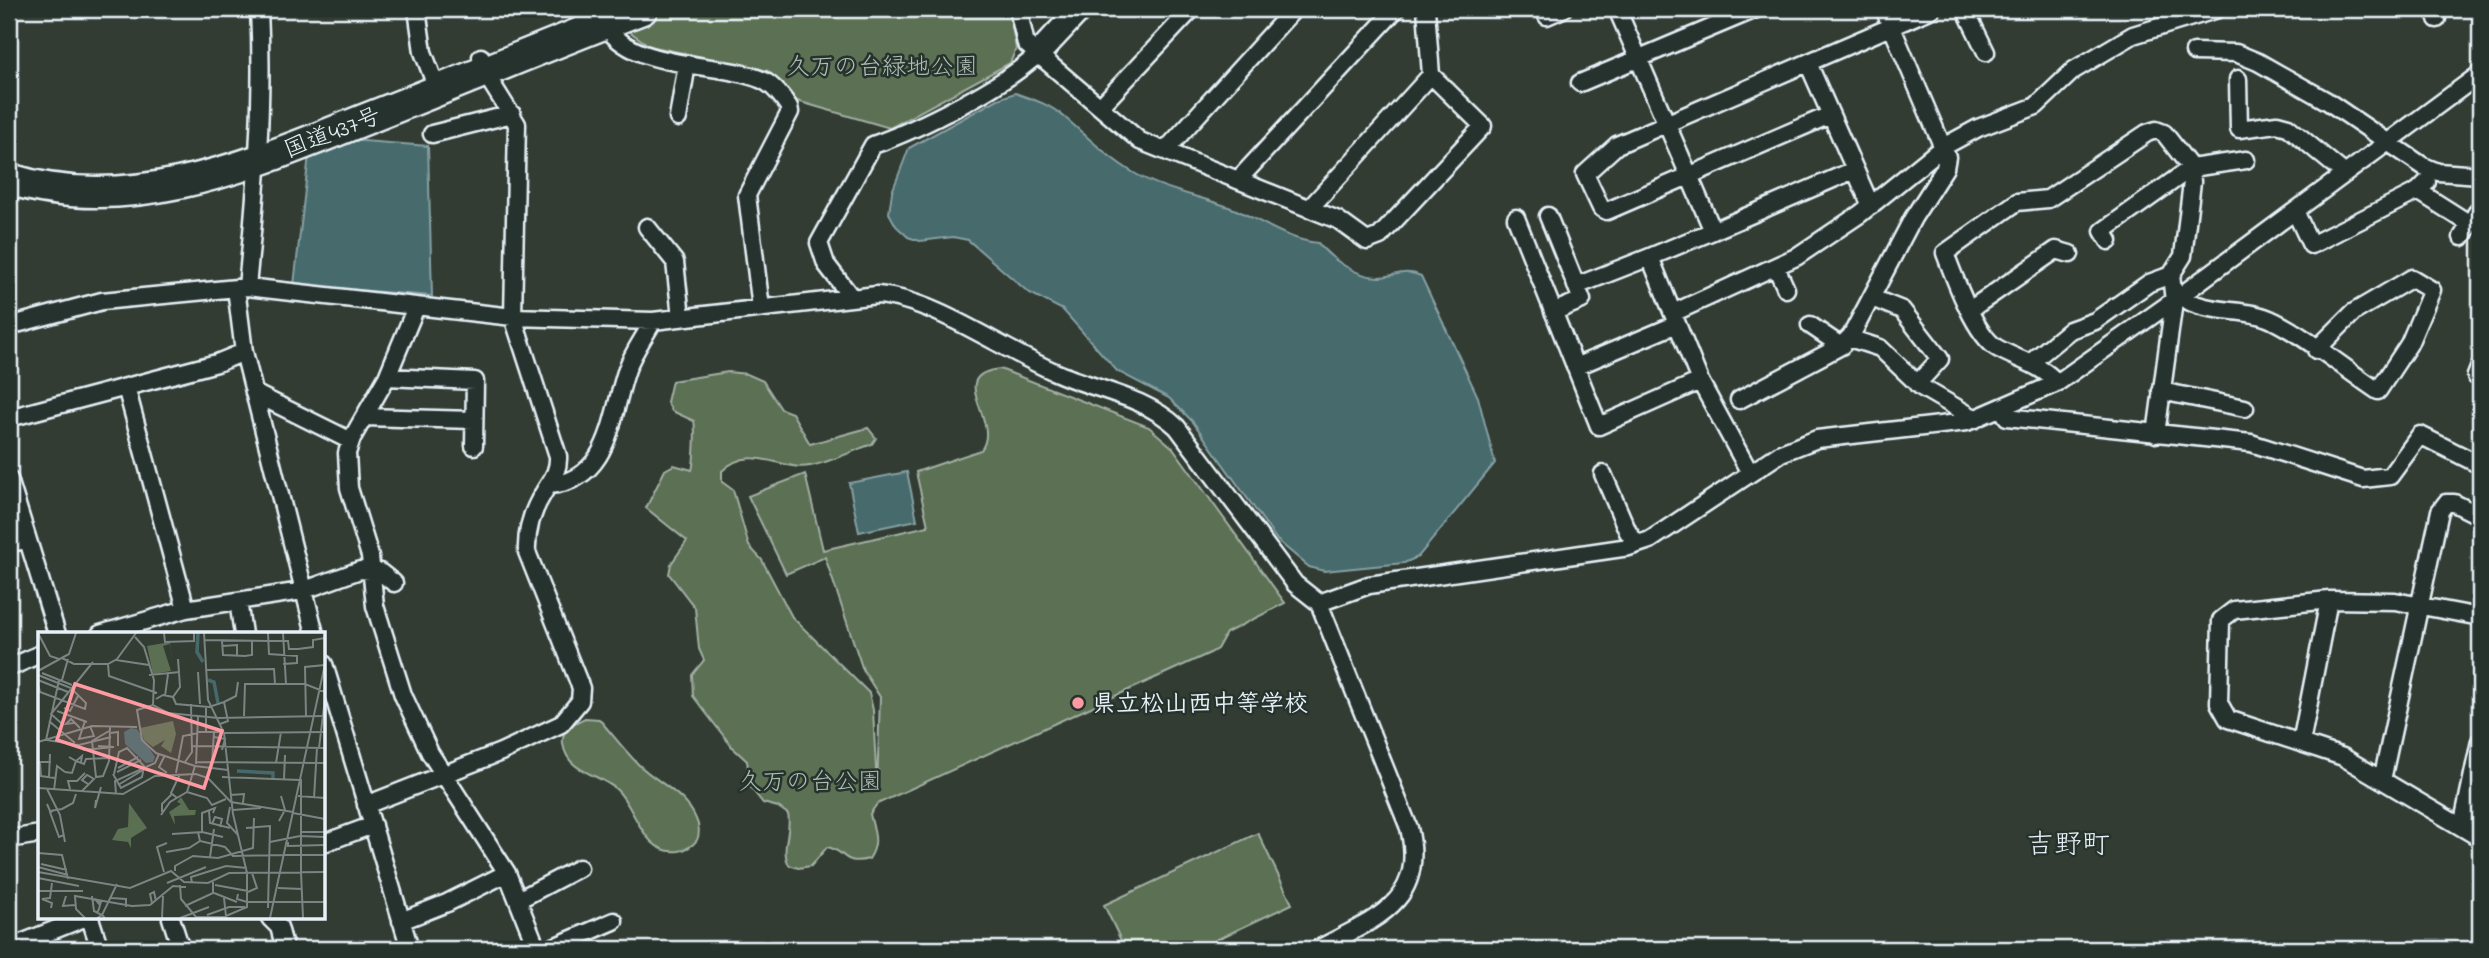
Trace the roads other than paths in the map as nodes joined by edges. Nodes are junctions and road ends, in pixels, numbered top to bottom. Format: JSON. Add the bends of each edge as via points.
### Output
{"nodes":[{"id":1,"x":259,"y":9,"type":"edge"},
{"id":2,"x":417,"y":9,"type":"edge"},
{"id":3,"x":642,"y":9,"type":"edge"},
{"id":4,"x":1017,"y":9,"type":"edge"},
{"id":5,"x":1080,"y":9,"type":"edge"},
{"id":6,"x":1192,"y":9,"type":"edge"},
{"id":7,"x":1294,"y":9,"type":"edge"},
{"id":8,"x":1396,"y":9,"type":"edge"},
{"id":9,"x":1426,"y":9,"type":"edge"},
{"id":10,"x":1563,"y":9,"type":"edge"},
{"id":11,"x":1617,"y":9,"type":"edge"},
{"id":12,"x":1756,"y":9,"type":"edge"},
{"id":13,"x":1884,"y":9,"type":"edge"},
{"id":14,"x":1932,"y":9,"type":"edge"},
{"id":15,"x":1965,"y":9,"type":"edge"},
{"id":16,"x":2218,"y":9,"type":"edge"},
{"id":17,"x":602,"y":14,"type":"edge"},
{"id":18,"x":2184,"y":14,"type":"edge"},
{"id":19,"x":1547,"y":16,"type":"dead end"},
{"id":20,"x":1892,"y":26,"type":"junction"},
{"id":21,"x":1986,"y":52,"type":"dead end"},
{"id":22,"x":2194,"y":52,"type":"dead end"},
{"id":23,"x":1038,"y":54,"type":"junction"},
{"id":24,"x":1639,"y":58,"type":"junction"},
{"id":25,"x":1808,"y":63,"type":"junction"},
{"id":26,"x":484,"y":64,"type":"junction"},
{"id":27,"x":687,"y":64,"type":"junction"},
{"id":28,"x":2480,"y":74,"type":"edge"},
{"id":29,"x":1431,"y":75,"type":"junction"},
{"id":30,"x":2238,"y":79,"type":"dead end"},
{"id":31,"x":1580,"y":83,"type":"dead end"},
{"id":32,"x":435,"y":84,"type":"junction"},
{"id":33,"x":1100,"y":107,"type":"junction"},
{"id":34,"x":512,"y":114,"type":"junction"},
{"id":35,"x":1830,"y":115,"type":"junction"},
{"id":36,"x":678,"y":118,"type":"dead end"},
{"id":37,"x":1666,"y":122,"type":"junction"},
{"id":38,"x":432,"y":134,"type":"dead end"},
{"id":39,"x":2390,"y":141,"type":"junction"},
{"id":40,"x":1943,"y":147,"type":"junction"},
{"id":41,"x":1165,"y":151,"type":"junction"},
{"id":42,"x":259,"y":153,"type":"junction"},
{"id":43,"x":2246,"y":160,"type":"dead end"},
{"id":44,"x":9,"y":163,"type":"edge"},
{"id":45,"x":2190,"y":168,"type":"junction"},
{"id":46,"x":1854,"y":170,"type":"junction"},
{"id":47,"x":2345,"y":174,"type":"junction"},
{"id":48,"x":1689,"y":175,"type":"junction"},
{"id":49,"x":2480,"y":175,"type":"edge"},
{"id":50,"x":9,"y":179,"type":"edge"},
{"id":51,"x":1238,"y":180,"type":"junction"},
{"id":52,"x":1871,"y":206,"type":"junction"},
{"id":53,"x":1309,"y":209,"type":"junction"},
{"id":54,"x":2295,"y":211,"type":"junction"},
{"id":55,"x":1548,"y":216,"type":"dead end"},
{"id":56,"x":1516,"y":218,"type":"dead end"},
{"id":57,"x":2470,"y":224,"type":"dead end"},
{"id":58,"x":647,"y":227,"type":"dead end"},
{"id":59,"x":1713,"y":230,"type":"junction"},
{"id":60,"x":2109,"y":241,"type":"dead end"},
{"id":61,"x":2070,"y":254,"type":"dead end"},
{"id":62,"x":1650,"y":257,"type":"junction"},
{"id":63,"x":1776,"y":267,"type":"junction"},
{"id":64,"x":2172,"y":275,"type":"junction"},
{"id":65,"x":1576,"y":286,"type":"junction"},
{"id":66,"x":241,"y":288,"type":"junction"},
{"id":67,"x":1786,"y":289,"type":"dead end"},
{"id":68,"x":852,"y":298,"type":"junction"},
{"id":69,"x":1872,"y":298,"type":"junction"},
{"id":70,"x":2177,"y":298,"type":"junction"},
{"id":71,"x":416,"y":307,"type":"junction"},
{"id":72,"x":761,"y":308,"type":"junction"},
{"id":73,"x":1971,"y":309,"type":"junction"},
{"id":74,"x":1553,"y":312,"type":"junction"},
{"id":75,"x":513,"y":317,"type":"junction"},
{"id":76,"x":681,"y":317,"type":"junction"},
{"id":77,"x":1675,"y":319,"type":"junction"},
{"id":78,"x":653,"y":321,"type":"junction"},
{"id":79,"x":9,"y":326,"type":"edge"},
{"id":80,"x":1810,"y":326,"type":"dead end"},
{"id":81,"x":1845,"y":342,"type":"junction"},
{"id":82,"x":2316,"y":350,"type":"junction"},
{"id":83,"x":244,"y":352,"type":"junction"},
{"id":84,"x":2030,"y":363,"type":"junction"},
{"id":85,"x":1575,"y":367,"type":"junction"},
{"id":86,"x":387,"y":377,"type":"junction"},
{"id":87,"x":1700,"y":381,"type":"junction"},
{"id":88,"x":2057,"y":383,"type":"junction"},
{"id":89,"x":1917,"y":384,"type":"junction"},
{"id":90,"x":126,"y":387,"type":"junction"},
{"id":91,"x":2161,"y":391,"type":"junction"},
{"id":92,"x":254,"y":393,"type":"junction"},
{"id":93,"x":1739,"y":400,"type":"dead end"},
{"id":94,"x":2245,"y":408,"type":"dead end"},
{"id":95,"x":2001,"y":409,"type":"junction"},
{"id":96,"x":364,"y":417,"type":"junction"},
{"id":97,"x":9,"y":418,"type":"edge"},
{"id":98,"x":1976,"y":419,"type":"junction"},
{"id":99,"x":474,"y":420,"type":"junction"},
{"id":100,"x":2156,"y":433,"type":"junction"},
{"id":101,"x":351,"y":441,"type":"junction"},
{"id":102,"x":474,"y":446,"type":"dead end"},
{"id":103,"x":2480,"y":465,"type":"edge"},
{"id":104,"x":1750,"y":473,"type":"junction"},
{"id":105,"x":1603,"y":474,"type":"dead end"},
{"id":106,"x":9,"y":479,"type":"edge"},
{"id":107,"x":549,"y":485,"type":"junction"},
{"id":108,"x":2480,"y":516,"type":"edge"},
{"id":109,"x":27,"y":539,"type":"junction"},
{"id":110,"x":9,"y":544,"type":"edge"},
{"id":111,"x":1637,"y":544,"type":"junction"},
{"id":112,"x":371,"y":570,"type":"junction"},
{"id":113,"x":394,"y":583,"type":"dead end"},
{"id":114,"x":302,"y":592,"type":"junction"},
{"id":115,"x":2329,"y":600,"type":"junction"},
{"id":116,"x":238,"y":601,"type":"junction"},
{"id":117,"x":1319,"y":603,"type":"junction"},
{"id":118,"x":2420,"y":606,"type":"junction"},
{"id":119,"x":186,"y":609,"type":"junction"},
{"id":120,"x":2480,"y":617,"type":"edge"},
{"id":121,"x":56,"y":632,"type":"edge"},
{"id":122,"x":107,"y":632,"type":"edge"},
{"id":123,"x":243,"y":632,"type":"edge"},
{"id":124,"x":314,"y":632,"type":"edge"},
{"id":125,"x":38,"y":655,"type":"edge"},
{"id":126,"x":9,"y":668,"type":"edge"},
{"id":127,"x":326,"y":671,"type":"edge"},
{"id":128,"x":2480,"y":741,"type":"edge"},
{"id":129,"x":2301,"y":743,"type":"junction"},
{"id":130,"x":444,"y":774,"type":"junction"},
{"id":131,"x":2382,"y":780,"type":"junction"},
{"id":132,"x":366,"y":805,"type":"junction"},
{"id":133,"x":373,"y":825,"type":"junction"},
{"id":134,"x":2462,"y":827,"type":"junction"},
{"id":135,"x":38,"y":834,"type":"edge"},
{"id":136,"x":2480,"y":838,"type":"edge"},
{"id":137,"x":9,"y":839,"type":"edge"},
{"id":138,"x":326,"y":842,"type":"edge"},
{"id":139,"x":579,"y":868,"type":"dead end"},
{"id":140,"x":507,"y":873,"type":"junction"},
{"id":141,"x":518,"y":900,"type":"junction"},
{"id":142,"x":79,"y":920,"type":"edge"},
{"id":143,"x":91,"y":920,"type":"edge"},
{"id":144,"x":172,"y":920,"type":"edge"},
{"id":145,"x":272,"y":920,"type":"edge"},
{"id":146,"x":401,"y":920,"type":"junction"},
{"id":147,"x":614,"y":920,"type":"dead end"},
{"id":148,"x":9,"y":948,"type":"edge"},
{"id":149,"x":100,"y":949,"type":"edge"},
{"id":150,"x":181,"y":949,"type":"edge"},
{"id":151,"x":285,"y":949,"type":"edge"},
{"id":152,"x":410,"y":949,"type":"edge"},
{"id":153,"x":537,"y":949,"type":"edge"},
{"id":154,"x":550,"y":949,"type":"edge"},
{"id":155,"x":1318,"y":949,"type":"edge"}],
"edges":[{"from":1,"to":42,"type":"street","via":[[263,81]]},
{"from":2,"to":32,"type":"street","via":[[421,45]]},
{"from":3,"to":17,"type":"highway","name":"国道437号"},
{"from":4,"to":23,"type":"street","via":[[1026,44]]},
{"from":5,"to":23,"type":"street"},
{"from":6,"to":33,"type":"street"},
{"from":7,"to":41,"type":"street"},
{"from":8,"to":51,"type":"street"},
{"from":9,"to":29,"type":"street"},
{"from":10,"to":19,"type":"street"},
{"from":11,"to":24,"type":"street"},
{"from":12,"to":24,"type":"street"},
{"from":13,"to":20,"type":"street"},
{"from":14,"to":20,"type":"street"},
{"from":15,"to":21,"type":"street"},
{"from":16,"to":18,"type":"street"},
{"from":17,"to":26,"type":"highway","name":"国道437号"},
{"from":17,"to":27,"type":"street","via":[[615,38],[642,53]]},
{"from":18,"to":40,"type":"street","via":[[2133,35],[2074,70],[2036,106]]},
{"from":20,"to":25,"type":"street"},
{"from":20,"to":40,"type":"street"},
{"from":22,"to":39,"type":"street","via":[[2236,53],[2258,62]]},
{"from":23,"to":33,"type":"street"},
{"from":23,"to":68,"type":"street","via":[[989,88],[905,134],[873,145],[819,243],[826,264]]},
{"from":24,"to":31,"type":"street"},
{"from":24,"to":37,"type":"street"},
{"from":25,"to":35,"type":"street"},
{"from":25,"to":37,"type":"street"},
{"from":26,"to":32,"type":"highway","name":"国道437号"},
{"from":26,"to":34,"type":"street"},
{"from":27,"to":36,"type":"street"},
{"from":27,"to":72,"type":"street","via":[[763,80],[789,107],[747,195]]},
{"from":28,"to":39,"type":"street"},
{"from":29,"to":53,"type":"street"},
{"from":29,"to":53,"type":"street","via":[[1483,126],[1373,240],[1362,239],[1338,220]]},
{"from":30,"to":47,"type":"street","via":[[2239,129],[2288,127]]},
{"from":32,"to":42,"type":"highway","name":"国道437号"},
{"from":33,"to":41,"type":"street","via":[[1140,141]]},
{"from":34,"to":38,"type":"street"},
{"from":34,"to":75,"type":"street","via":[[519,134]]},
{"from":35,"to":46,"type":"street"},
{"from":35,"to":48,"type":"street"},
{"from":37,"to":48,"type":"street"},
{"from":37,"to":48,"type":"street","via":[[1617,145],[1584,174],[1601,208],[1607,211]]},
{"from":39,"to":47,"type":"street"},
{"from":39,"to":49,"type":"street","via":[[2438,172]]},
{"from":40,"to":52,"type":"street"},
{"from":40,"to":69,"type":"street","via":[[1945,168]]},
{"from":41,"to":51,"type":"street"},
{"from":42,"to":44,"type":"highway","name":"国道437号","via":[[110,176],[67,174]]},
{"from":42,"to":50,"type":"highway","name":"国道437号","via":[[192,181],[130,192],[65,189]]},
{"from":42,"to":66,"type":"street"},
{"from":43,"to":45,"type":"street"},
{"from":45,"to":60,"type":"street","via":[[2103,230]]},
{"from":45,"to":64,"type":"street","via":[[2183,256]]},
{"from":45,"to":73,"type":"street","via":[[2164,133],[2156,130],[2048,199],[2017,202],[1945,253]]},
{"from":46,"to":52,"type":"street"},
{"from":46,"to":59,"type":"street"},
{"from":47,"to":54,"type":"street"},
{"from":48,"to":59,"type":"street"},
{"from":51,"to":53,"type":"street"},
{"from":52,"to":63,"type":"street"},
{"from":54,"to":57,"type":"street","via":[[2311,245],[2422,187]]},
{"from":54,"to":70,"type":"street"},
{"from":55,"to":65,"type":"street","via":[[1566,240]]},
{"from":56,"to":74,"type":"street"},
{"from":58,"to":76,"type":"street","via":[[676,262]]},
{"from":59,"to":62,"type":"street"},
{"from":61,"to":73,"type":"street","via":[[2056,250]]},
{"from":62,"to":65,"type":"street"},
{"from":62,"to":77,"type":"street"},
{"from":63,"to":67,"type":"street"},
{"from":63,"to":77,"type":"street"},
{"from":64,"to":70,"type":"street"},
{"from":64,"to":84,"type":"street","via":[[2149,283],[2095,321],[2070,330]]},
{"from":65,"to":74,"type":"street","via":[[1582,300]]},
{"from":66,"to":71,"type":"street"},
{"from":66,"to":79,"type":"street","via":[[102,301]]},
{"from":66,"to":83,"type":"street"},
{"from":68,"to":72,"type":"street"},
{"from":68,"to":117,"type":"street","via":[[877,295],[911,300],[1022,357],[1166,417],[1295,584]]},
{"from":69,"to":81,"type":"street"},
{"from":69,"to":89,"type":"street","via":[[1902,310],[1940,359]]},
{"from":70,"to":82,"type":"street","via":[[2274,320]]},
{"from":70,"to":88,"type":"street"},
{"from":70,"to":91,"type":"street"},
{"from":71,"to":75,"type":"street"},
{"from":71,"to":86,"type":"street"},
{"from":72,"to":76,"type":"street"},
{"from":73,"to":84,"type":"street","via":[[1994,346]]},
{"from":74,"to":85,"type":"street"},
{"from":75,"to":78,"type":"street"},
{"from":75,"to":107,"type":"street","via":[[558,456],[559,465]]},
{"from":76,"to":78,"type":"street"},
{"from":77,"to":85,"type":"street"},
{"from":77,"to":87,"type":"street"},
{"from":78,"to":107,"type":"street","via":[[628,367],[609,440],[583,474]]},
{"from":80,"to":81,"type":"street"},
{"from":81,"to":89,"type":"street","via":[[1880,348]]},
{"from":81,"to":93,"type":"street"},
{"from":82,"to":82,"type":"street","via":[[2378,391],[2409,344],[2432,290],[2412,278],[2354,312]]},
{"from":83,"to":90,"type":"street"},
{"from":83,"to":92,"type":"street"},
{"from":84,"to":88,"type":"street","via":[[2048,371]]},
{"from":85,"to":87,"type":"street","via":[[1599,426]]},
{"from":86,"to":96,"type":"street"},
{"from":86,"to":99,"type":"street","via":[[475,381]]},
{"from":87,"to":104,"type":"street"},
{"from":88,"to":95,"type":"street"},
{"from":89,"to":98,"type":"street"},
{"from":90,"to":97,"type":"street"},
{"from":90,"to":119,"type":"street"},
{"from":91,"to":94,"type":"street"},
{"from":91,"to":100,"type":"street"},
{"from":92,"to":101,"type":"street"},
{"from":92,"to":114,"type":"street"},
{"from":95,"to":98,"type":"street"},
{"from":95,"to":100,"type":"street","via":[[2007,417]]},
{"from":96,"to":99,"type":"street"},
{"from":96,"to":101,"type":"street"},
{"from":98,"to":104,"type":"street","via":[[1817,439],[1780,453]]},
{"from":99,"to":102,"type":"street"},
{"from":100,"to":103,"type":"street","via":[[2250,443],[2363,479],[2379,480],[2397,471],[2420,435]]},
{"from":101,"to":112,"type":"street","via":[[347,470]]},
{"from":104,"to":111,"type":"street","via":[[1650,540]]},
{"from":105,"to":111,"type":"street"},
{"from":106,"to":109,"type":"street"},
{"from":107,"to":130,"type":"street","via":[[532,517],[527,552],[581,688],[580,701],[561,724]]},
{"from":108,"to":118,"type":"street","via":[[2445,503]]},
{"from":109,"to":110,"type":"street"},
{"from":109,"to":121,"type":"street"},
{"from":111,"to":117,"type":"street","via":[[1369,585]]},
{"from":112,"to":113,"type":"street"},
{"from":112,"to":114,"type":"street","via":[[348,573]]},
{"from":112,"to":130,"type":"street","via":[[375,606],[403,695]]},
{"from":114,"to":116,"type":"street"},
{"from":114,"to":124,"type":"street"},
{"from":115,"to":118,"type":"street"},
{"from":115,"to":129,"type":"street"},
{"from":115,"to":129,"type":"street","via":[[2234,610],[2221,620],[2221,712],[2228,719]]},
{"from":116,"to":119,"type":"street"},
{"from":116,"to":123,"type":"street"},
{"from":117,"to":155,"type":"street","via":[[1414,850],[1413,869],[1396,902]]},
{"from":118,"to":120,"type":"street"},
{"from":118,"to":131,"type":"street"},
{"from":119,"to":122,"type":"street"},
{"from":125,"to":126,"type":"street"},
{"from":127,"to":132,"type":"street"},
{"from":128,"to":134,"type":"street"},
{"from":129,"to":131,"type":"street","via":[[2343,757]]},
{"from":130,"to":132,"type":"street"},
{"from":130,"to":140,"type":"street"},
{"from":131,"to":134,"type":"street"},
{"from":132,"to":133,"type":"street"},
{"from":133,"to":138,"type":"street"},
{"from":133,"to":146,"type":"street"},
{"from":134,"to":136,"type":"street"},
{"from":135,"to":137,"type":"street"},
{"from":139,"to":141,"type":"street"},
{"from":140,"to":141,"type":"street"},
{"from":140,"to":146,"type":"street"},
{"from":141,"to":153,"type":"street"},
{"from":142,"to":148,"type":"street"},
{"from":143,"to":149,"type":"street"},
{"from":144,"to":150,"type":"street"},
{"from":145,"to":151,"type":"street","via":[[279,927]]},
{"from":146,"to":152,"type":"street"},
{"from":147,"to":154,"type":"street"}]}
